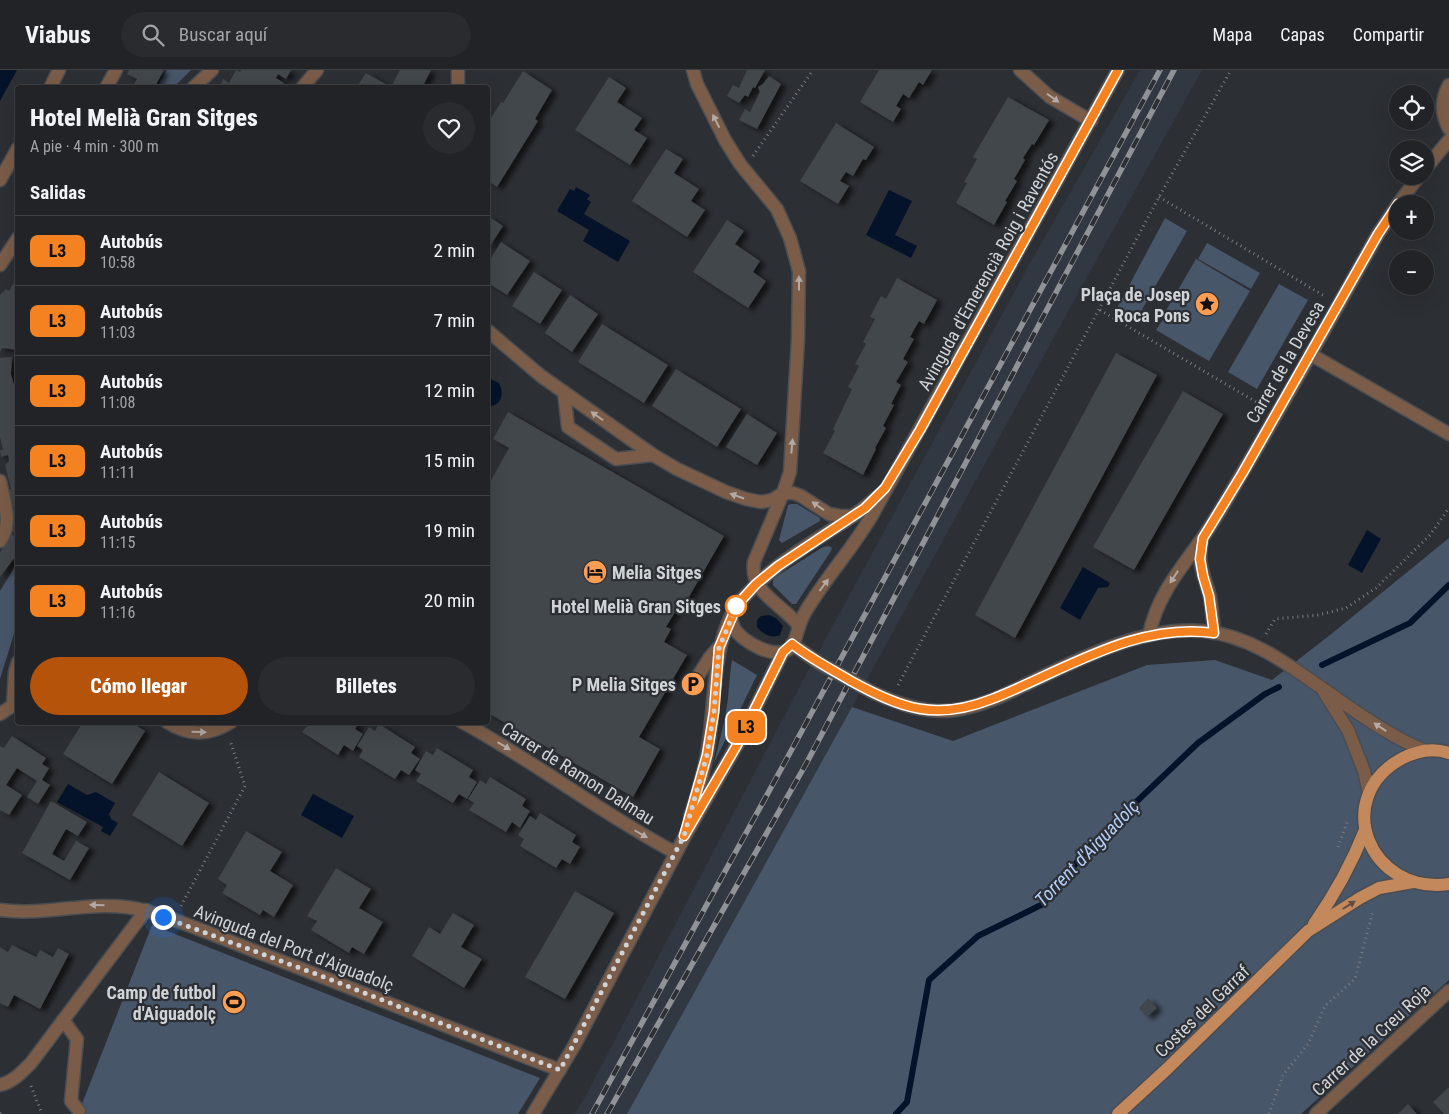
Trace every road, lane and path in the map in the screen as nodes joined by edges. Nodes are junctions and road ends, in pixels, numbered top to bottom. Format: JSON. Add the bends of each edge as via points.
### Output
{"nodes":[{"id":1,"x":59,"y":70,"type":"edge"},
{"id":2,"x":116,"y":70,"type":"edge"},
{"id":3,"x":212,"y":70,"type":"edge"},
{"id":4,"x":317,"y":70,"type":"edge"},
{"id":5,"x":458,"y":70,"type":"edge"},
{"id":6,"x":693,"y":70,"type":"edge"},
{"id":7,"x":813,"y":70,"type":"edge"},
{"id":8,"x":1020,"y":70,"type":"edge"},
{"id":9,"x":1118,"y":70,"type":"edge"},
{"id":10,"x":1231,"y":70,"type":"edge"},
{"id":11,"x":52,"y":85,"type":"edge"},
{"id":12,"x":108,"y":85,"type":"edge"},
{"id":13,"x":196,"y":85,"type":"edge"},
{"id":14,"x":304,"y":85,"type":"edge"},
{"id":15,"x":458,"y":85,"type":"edge"},
{"id":16,"x":1449,"y":85,"type":"edge"},
{"id":17,"x":1091,"y":121,"type":"junction"},
{"id":18,"x":1449,"y":129,"type":"edge"},
{"id":19,"x":1449,"y":140,"type":"edge"},
{"id":20,"x":15,"y":153,"type":"edge"},
{"id":21,"x":1434,"y":158,"type":"edge"},
{"id":22,"x":740,"y":164,"type":"junction"},
{"id":23,"x":0,"y":180,"type":"edge"},
{"id":24,"x":1160,"y":197,"type":"junction"},
{"id":25,"x":1389,"y":219,"type":"edge"},
{"id":26,"x":15,"y":242,"type":"edge"},
{"id":27,"x":0,"y":265,"type":"edge"},
{"id":28,"x":1338,"y":305,"type":"junction"},
{"id":29,"x":1100,"y":310,"type":"junction"},
{"id":30,"x":490,"y":332,"type":"edge"},
{"id":31,"x":1310,"y":354,"type":"junction"},
{"id":32,"x":564,"y":392,"type":"junction"},
{"id":33,"x":1276,"y":414,"type":"junction"},
{"id":34,"x":1449,"y":434,"type":"edge"},
{"id":35,"x":653,"y":455,"type":"junction"},
{"id":36,"x":0,"y":481,"type":"edge"},
{"id":37,"x":885,"y":488,"type":"junction"},
{"id":38,"x":783,"y":493,"type":"junction"},
{"id":39,"x":1449,"y":508,"type":"edge"},
{"id":40,"x":853,"y":516,"type":"junction"},
{"id":41,"x":1,"y":536,"type":"edge"},
{"id":42,"x":1203,"y":538,"type":"junction"},
{"id":43,"x":756,"y":584,"type":"junction"},
{"id":44,"x":731,"y":616,"type":"junction"},
{"id":45,"x":799,"y":626,"type":"junction"},
{"id":46,"x":1214,"y":633,"type":"junction"},
{"id":47,"x":1149,"y":635,"type":"junction"},
{"id":48,"x":719,"y":648,"type":"junction"},
{"id":49,"x":788,"y":648,"type":"junction"},
{"id":50,"x":1258,"y":648,"type":"junction"},
{"id":51,"x":15,"y":672,"type":"edge"},
{"id":52,"x":693,"y":684,"type":"dead end"},
{"id":53,"x":1321,"y":687,"type":"junction"},
{"id":54,"x":891,"y":701,"type":"junction"},
{"id":55,"x":15,"y":703,"type":"edge"},
{"id":56,"x":0,"y":714,"type":"edge"},
{"id":57,"x":172,"y":725,"type":"edge"},
{"id":58,"x":226,"y":725,"type":"edge"},
{"id":59,"x":228,"y":725,"type":"edge"},
{"id":60,"x":467,"y":725,"type":"edge"},
{"id":61,"x":1423,"y":750,"type":"junction"},
{"id":62,"x":1449,"y":752,"type":"edge"},
{"id":63,"x":1369,"y":793,"type":"junction"},
{"id":64,"x":1348,"y":818,"type":"dead end"},
{"id":65,"x":1366,"y":830,"type":"junction"},
{"id":66,"x":684,"y":836,"type":"junction"},
{"id":67,"x":1337,"y":849,"type":"dead end"},
{"id":68,"x":676,"y":854,"type":"junction"},
{"id":69,"x":1413,"y":882,"type":"junction"},
{"id":70,"x":1449,"y":884,"type":"edge"},
{"id":71,"x":0,"y":910,"type":"edge"},
{"id":72,"x":146,"y":910,"type":"junction"},
{"id":73,"x":1373,"y":910,"type":"dead end"},
{"id":74,"x":174,"y":920,"type":"junction"},
{"id":75,"x":1308,"y":932,"type":"junction"},
{"id":76,"x":1449,"y":991,"type":"edge"},
{"id":77,"x":63,"y":1020,"type":"junction"},
{"id":78,"x":560,"y":1070,"type":"junction"},
{"id":79,"x":0,"y":1085,"type":"edge"},
{"id":80,"x":36,"y":1096,"type":"dead end"},
{"id":81,"x":79,"y":1111,"type":"dead end"},
{"id":82,"x":42,"y":1114,"type":"edge"},
{"id":83,"x":533,"y":1114,"type":"edge"},
{"id":84,"x":1118,"y":1114,"type":"edge"},
{"id":85,"x":1269,"y":1114,"type":"edge"},
{"id":86,"x":1316,"y":1114,"type":"edge"}],
"edges":[{"from":1,"to":11,"type":"street"},
{"from":2,"to":12,"type":"street"},
{"from":3,"to":13,"type":"street"},
{"from":4,"to":14,"type":"street"},
{"from":5,"to":15,"type":"street"},
{"from":22,"to":6,"type":"street","one_way":true,"via":[[725,140]]},
{"from":7,"to":22,"type":"path","via":[[754,155]]},
{"from":8,"to":17,"type":"street","one_way":true,"via":[[1050,97]]},
{"from":9,"to":17,"type":"street","name":"Avinguda d'Emerencià Roig i Raventós"},
{"from":10,"to":24,"type":"path"},
{"from":16,"to":18,"type":"street","via":[[1442,111]]},
{"from":17,"to":37,"type":"street","name":"Avinguda d'Emerencià Roig i Raventós"},
{"from":19,"to":21,"type":"street"},
{"from":20,"to":23,"type":"street"},
{"from":38,"to":22,"type":"street","one_way":true,"via":[[790,472],[793,436],[799,271],[778,209]]},
{"from":24,"to":28,"type":"path"},
{"from":24,"to":29,"type":"path"},
{"from":25,"to":28,"type":"street","name":"Carrer de la Devesa"},
{"from":26,"to":27,"type":"street"},
{"from":28,"to":31,"type":"street","name":"Carrer de la Devesa"},
{"from":29,"to":33,"type":"path"},
{"from":29,"to":54,"type":"path"},
{"from":30,"to":32,"type":"street"},
{"from":31,"to":33,"type":"street","name":"Carrer de la Devesa"},
{"from":31,"to":34,"type":"street"},
{"from":35,"to":32,"type":"street","one_way":true},
{"from":32,"to":35,"type":"street","via":[[568,428],[589,443],[616,459]]},
{"from":33,"to":42,"type":"street","name":"Carrer de la Devesa"},
{"from":38,"to":35,"type":"street","one_way":true,"via":[[761,502],[746,499]]},
{"from":36,"to":41,"type":"street","via":[[8,524]]},
{"from":37,"to":40,"type":"street","name":"Avinguda d'Emerencià Roig i Raventós"},
{"from":45,"to":37,"type":"street","name":"Avinguda d'Emerencià Roig i Raventós","one_way":true,"via":[[814,599],[860,536]]},
{"from":40,"to":38,"type":"street","one_way":true,"via":[[829,514],[801,496]]},
{"from":38,"to":43,"type":"street","via":[[754,562],[752,571]]},
{"from":39,"to":50,"type":"path","via":[[1430,535],[1376,588],[1346,608],[1318,615],[1275,619]]},
{"from":40,"to":43,"type":"street","name":"Avinguda d'Emerencià Roig i Raventós"},
{"from":42,"to":46,"type":"street","name":"Carrer de la Devesa","via":[[1200,559]]},
{"from":42,"to":47,"type":"street","name":"Carrer de la Devesa","one_way":true,"via":[[1158,603]]},
{"from":43,"to":44,"type":"street","name":"Avinguda d'Emerencià Roig i Raventós"},
{"from":43,"to":45,"type":"street"},
{"from":44,"to":48,"type":"street"},
{"from":44,"to":49,"type":"street","via":[[738,633],[767,651],[774,654]]},
{"from":45,"to":49,"type":"street","name":"Avinguda d'Emerencià Roig i Raventós"},
{"from":46,"to":47,"type":"street"},
{"from":46,"to":50,"type":"street"},
{"from":47,"to":54,"type":"street","via":[[1095,653],[976,705],[954,710],[925,710]]},
{"from":48,"to":52,"type":"street"},
{"from":48,"to":66,"type":"street","via":[[707,755]]},
{"from":49,"to":54,"type":"street","bridge":true},
{"from":49,"to":66,"type":"street"},
{"from":50,"to":53,"type":"street"},
{"from":51,"to":55,"type":"street"},
{"from":61,"to":53,"type":"street","one_way":true,"via":[[1387,732]]},
{"from":53,"to":63,"type":"street","via":[[1348,730]]},
{"from":55,"to":56,"type":"street"},
{"from":57,"to":58,"type":"street","one_way":true,"via":[[196,733]]},
{"from":59,"to":74,"type":"path","via":[[245,786]]},
{"from":60,"to":68,"type":"street","name":"Carrer de Ramon Dalmau","one_way":true},
{"from":61,"to":62,"type":"main road"},
{"from":61,"to":63,"type":"main road","via":[[1393,764]]},
{"from":63,"to":65,"type":"main road"},
{"from":64,"to":67,"type":"path"},
{"from":65,"to":69,"type":"main road","via":[[1376,856],[1387,869]]},
{"from":65,"to":75,"type":"main road","via":[[1340,882]]},
{"from":66,"to":68,"type":"street"},
{"from":68,"to":78,"type":"street"},
{"from":69,"to":70,"type":"main road"},
{"from":75,"to":69,"type":"main road","one_way":true,"via":[[1379,888]]},
{"from":72,"to":71,"type":"street","name":"Avinguda del Port d'Aiguadolç","one_way":true,"via":[[93,905],[41,911]]},
{"from":72,"to":74,"type":"street","name":"Avinguda del Port d'Aiguadolç"},
{"from":72,"to":77,"type":"street"},
{"from":73,"to":85,"type":"path","via":[[1355,979],[1325,1006],[1308,1044],[1283,1075]]},
{"from":74,"to":78,"type":"street","name":"Avinguda del Port d'Aiguadolç"},
{"from":75,"to":84,"type":"main road","name":"Costes del Garraf"},
{"from":76,"to":86,"type":"street","name":"Carrer de la Creu Roja"},
{"from":77,"to":79,"type":"street","via":[[31,1063],[8,1083]]},
{"from":77,"to":81,"type":"street","via":[[77,1039],[71,1101]]},
{"from":78,"to":83,"type":"street"},
{"from":80,"to":82,"type":"path"}]}
